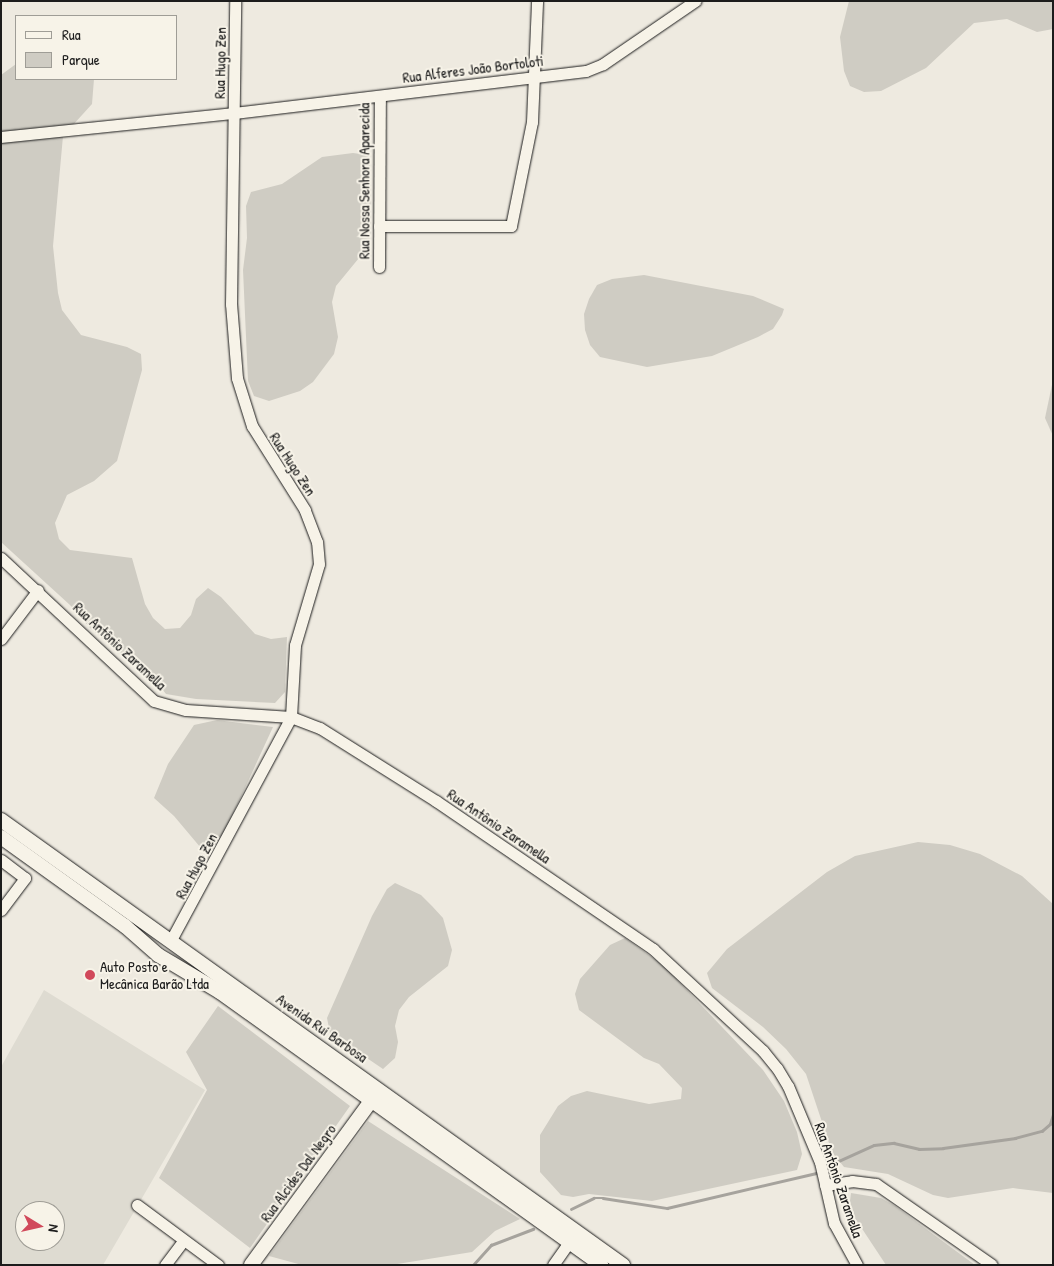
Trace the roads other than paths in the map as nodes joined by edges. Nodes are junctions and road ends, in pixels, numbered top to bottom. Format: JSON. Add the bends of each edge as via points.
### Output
{"nodes":[{"id":1,"x":236,"y":1,"type":"edge"},
{"id":2,"x":537,"y":1,"type":"edge"},
{"id":3,"x":695,"y":1,"type":"edge"},
{"id":4,"x":536,"y":77,"type":"junction"},
{"id":5,"x":380,"y":96,"type":"junction"},
{"id":6,"x":234,"y":113,"type":"junction"},
{"id":7,"x":1,"y":137,"type":"edge"},
{"id":8,"x":379,"y":226,"type":"junction"},
{"id":9,"x":379,"y":267,"type":"dead end"},
{"id":10,"x":1,"y":558,"type":"edge"},
{"id":11,"x":38,"y":590,"type":"junction"},
{"id":12,"x":1,"y":639,"type":"edge"},
{"id":13,"x":291,"y":718,"type":"junction"},
{"id":14,"x":1,"y":820,"type":"edge"},
{"id":15,"x":1,"y":837,"type":"edge"},
{"id":16,"x":1,"y":860,"type":"edge"},
{"id":17,"x":1,"y":910,"type":"edge"},
{"id":18,"x":173,"y":941,"type":"junction"},
{"id":19,"x":161,"y":957,"type":"junction"},
{"id":20,"x":375,"y":1095,"type":"junction"},
{"id":21,"x":826,"y":1185,"type":"junction"},
{"id":22,"x":138,"y":1205,"type":"dead end"},
{"id":23,"x":534,"y":1208,"type":"junction"},
{"id":24,"x":184,"y":1240,"type":"junction"},
{"id":25,"x":569,"y":1242,"type":"junction"},
{"id":26,"x":165,"y":1265,"type":"edge"},
{"id":27,"x":218,"y":1265,"type":"edge"},
{"id":28,"x":251,"y":1265,"type":"edge"},
{"id":29,"x":553,"y":1265,"type":"edge"},
{"id":30,"x":601,"y":1265,"type":"edge"},
{"id":31,"x":623,"y":1265,"type":"edge"},
{"id":32,"x":857,"y":1265,"type":"edge"},
{"id":33,"x":992,"y":1265,"type":"edge"}],
"edges":[{"from":1,"to":6,"type":"street","name":"Rua Hugo Zen"},
{"from":2,"to":4,"type":"street"},
{"from":3,"to":4,"type":"street","name":"Rua Alferes João Bortoloti","via":[[603,64],[586,71]]},
{"from":4,"to":5,"type":"street","name":"Rua Alferes João Bortoloti"},
{"from":4,"to":8,"type":"street","via":[[532,122],[510,226]]},
{"from":5,"to":6,"type":"street","name":"Rua Alferes João Bortoloti"},
{"from":5,"to":8,"type":"street","name":"Rua Nossa Senhora Aparecida"},
{"from":6,"to":7,"type":"street","name":"Rua Alferes João Bortoloti"},
{"from":6,"to":13,"type":"street","name":"Rua Hugo Zen","via":[[231,304],[237,378],[252,426],[299,498],[312,527],[319,555],[295,645]]},
{"from":8,"to":9,"type":"street","name":"Rua Nossa Senhora Aparecida"},
{"from":10,"to":11,"type":"street","name":"Rua Antônio Zaramella"},
{"from":11,"to":12,"type":"street"},
{"from":11,"to":13,"type":"street","name":"Rua Antônio Zaramella","via":[[154,701],[186,710]]},
{"from":13,"to":18,"type":"street","name":"Rua Hugo Zen"},
{"from":13,"to":21,"type":"street","name":"Rua Antônio Zaramella","via":[[320,728],[416,788],[653,949],[763,1051],[777,1068],[814,1146]]},
{"from":14,"to":18,"type":"main road","name":"Avenida Rui Barbosa"},
{"from":15,"to":19,"type":"main road","name":"Avenida Rui Barbosa","via":[[125,926]]},
{"from":16,"to":17,"type":"street","via":[[25,878]]},
{"from":18,"to":19,"type":"main road","via":[[177,950],[174,956]]},
{"from":18,"to":20,"type":"main road","name":"Avenida Rui Barbosa"},
{"from":19,"to":20,"type":"main road","name":"Avenida Rui Barbosa","via":[[220,992]]},
{"from":20,"to":23,"type":"main road","name":"Avenida Rui Barbosa"},
{"from":20,"to":28,"type":"main road","name":"Rua Alcides Dal Negro"},
{"from":21,"to":32,"type":"street","name":"Rua Antônio Zaramella","via":[[834,1223]]},
{"from":21,"to":33,"type":"street","via":[[852,1181],[876,1184]]},
{"from":22,"to":24,"type":"street"},
{"from":23,"to":25,"type":"main road","name":"Avenida Rui Barbosa","via":[[555,1232]]},
{"from":23,"to":31,"type":"main road","name":"Avenida Rui Barbosa","via":[[564,1220]]},
{"from":24,"to":26,"type":"street"},
{"from":24,"to":27,"type":"street"},
{"from":25,"to":29,"type":"street"},
{"from":25,"to":30,"type":"main road","name":"Avenida Rui Barbosa"}]}
